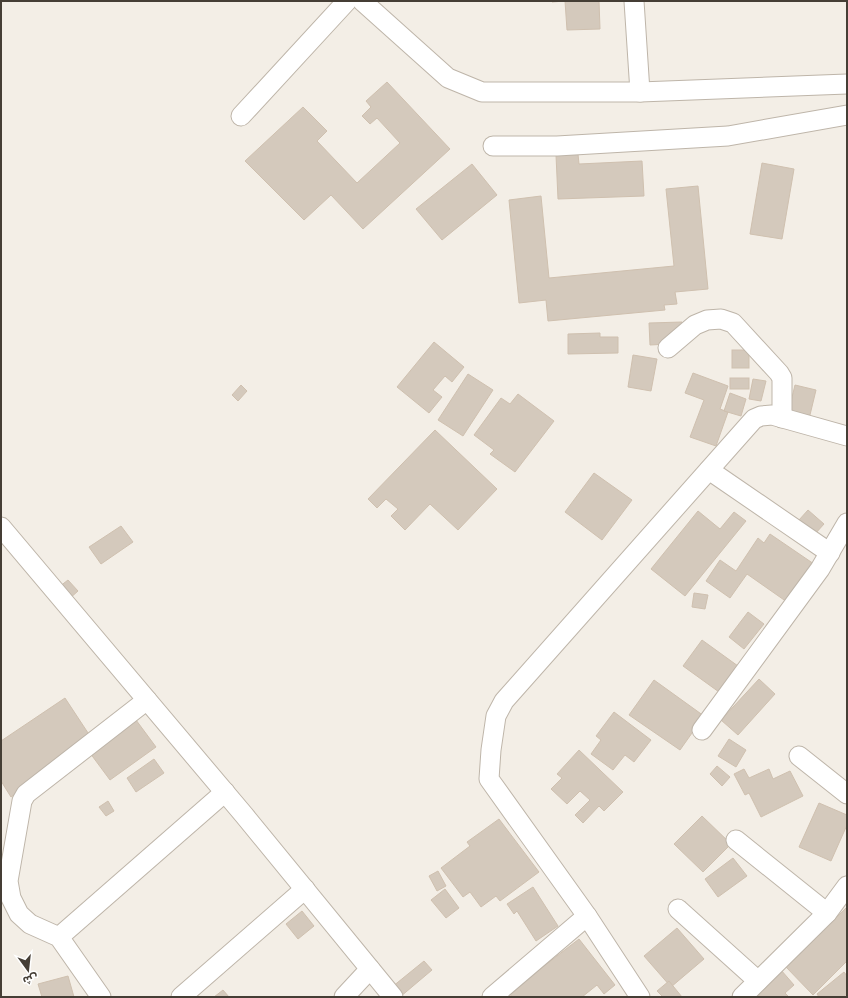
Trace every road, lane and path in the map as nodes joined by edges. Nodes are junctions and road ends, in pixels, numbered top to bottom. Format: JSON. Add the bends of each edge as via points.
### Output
{"nodes":[{"id":1,"x":347,"y":1,"type":"edge"},
{"id":2,"x":362,"y":1,"type":"edge"},
{"id":3,"x":634,"y":1,"type":"edge"},
{"id":4,"x":847,"y":84,"type":"edge"},
{"id":5,"x":640,"y":92,"type":"junction"},
{"id":6,"x":847,"y":115,"type":"edge"},
{"id":7,"x":241,"y":116,"type":"dead end"},
{"id":8,"x":493,"y":146,"type":"dead end"},
{"id":9,"x":668,"y":348,"type":"dead end"},
{"id":10,"x":782,"y":418,"type":"junction"},
{"id":11,"x":847,"y":436,"type":"edge"},
{"id":12,"x":709,"y":470,"type":"junction"},
{"id":13,"x":1,"y":527,"type":"edge"},
{"id":14,"x":845,"y":531,"type":"edge"},
{"id":15,"x":830,"y":553,"type":"junction"},
{"id":16,"x":147,"y":700,"type":"junction"},
{"id":17,"x":702,"y":730,"type":"dead end"},
{"id":18,"x":799,"y":756,"type":"dead end"},
{"id":19,"x":225,"y":792,"type":"junction"},
{"id":20,"x":847,"y":794,"type":"edge"},
{"id":21,"x":736,"y":840,"type":"dead end"},
{"id":22,"x":847,"y":886,"type":"edge"},
{"id":23,"x":5,"y":887,"type":"edge"},
{"id":24,"x":305,"y":889,"type":"junction"},
{"id":25,"x":678,"y":909,"type":"dead end"},
{"id":26,"x":827,"y":913,"type":"junction"},
{"id":27,"x":587,"y":916,"type":"junction"},
{"id":28,"x":58,"y":937,"type":"junction"},
{"id":29,"x":370,"y":969,"type":"junction"},
{"id":30,"x":758,"y":981,"type":"junction"},
{"id":31,"x":100,"y":997,"type":"edge"},
{"id":32,"x":181,"y":997,"type":"edge"},
{"id":33,"x":344,"y":997,"type":"edge"},
{"id":34,"x":393,"y":997,"type":"edge"},
{"id":35,"x":492,"y":997,"type":"edge"},
{"id":36,"x":640,"y":997,"type":"edge"},
{"id":37,"x":742,"y":997,"type":"edge"}],
"edges":[{"from":1,"to":7,"type":"street"},
{"from":2,"to":5,"type":"street","via":[[448,78],[482,92]]},
{"from":3,"to":5,"type":"street"},
{"from":4,"to":5,"type":"street"},
{"from":6,"to":8,"type":"street","via":[[728,136],[557,146]]},
{"from":9,"to":10,"type":"street","via":[[695,326],[707,320],[721,319],[733,322],[782,378]]},
{"from":10,"to":11,"type":"street"},
{"from":10,"to":12,"type":"street","via":[[772,415],[754,419]]},
{"from":12,"to":15,"type":"street"},
{"from":12,"to":27,"type":"street","via":[[504,701],[496,716],[489,779]]},
{"from":13,"to":16,"type":"street"},
{"from":14,"to":15,"type":"street"},
{"from":15,"to":17,"type":"street"},
{"from":16,"to":19,"type":"street"},
{"from":16,"to":23,"type":"street","via":[[26,794],[22,801]]},
{"from":18,"to":20,"type":"street"},
{"from":19,"to":24,"type":"street"},
{"from":19,"to":28,"type":"street"},
{"from":21,"to":26,"type":"street"},
{"from":22,"to":26,"type":"street"},
{"from":23,"to":28,"type":"street","via":[[19,914],[30,924]]},
{"from":24,"to":29,"type":"street"},
{"from":24,"to":32,"type":"street"},
{"from":25,"to":30,"type":"street"},
{"from":26,"to":30,"type":"street"},
{"from":27,"to":35,"type":"street"},
{"from":27,"to":36,"type":"street"},
{"from":28,"to":31,"type":"street"},
{"from":29,"to":33,"type":"street"},
{"from":29,"to":34,"type":"street"},
{"from":30,"to":37,"type":"street"}]}
